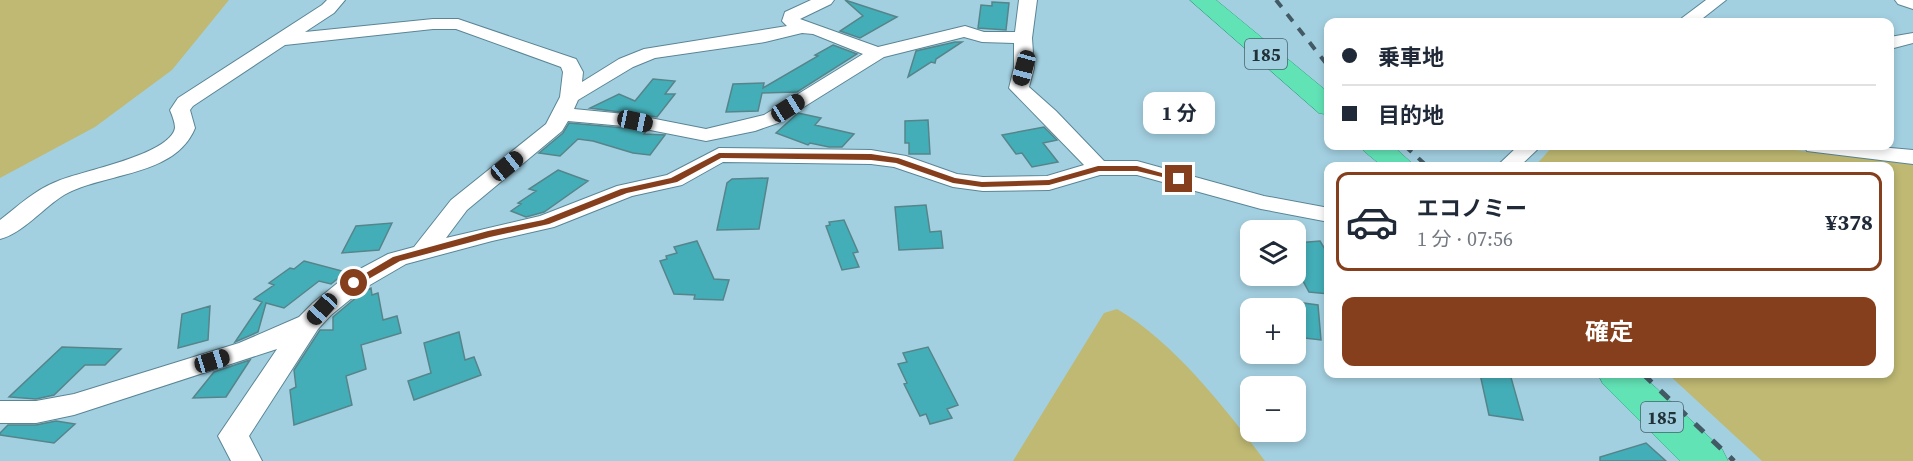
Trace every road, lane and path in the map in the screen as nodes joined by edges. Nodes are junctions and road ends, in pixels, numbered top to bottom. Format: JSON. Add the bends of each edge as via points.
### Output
{"nodes":[{"id":1,"x":336,"y":0,"type":"edge"},
{"id":2,"x":825,"y":0,"type":"edge"},
{"id":3,"x":1028,"y":0,"type":"edge"},
{"id":4,"x":1203,"y":0,"type":"edge"},
{"id":5,"x":1718,"y":0,"type":"edge"},
{"id":6,"x":1904,"y":0,"type":"edge"},
{"id":7,"x":1913,"y":4,"type":"edge"},
{"id":8,"x":1693,"y":18,"type":"edge"},
{"id":9,"x":802,"y":28,"type":"junction"},
{"id":10,"x":1023,"y":38,"type":"junction"},
{"id":11,"x":1913,"y":38,"type":"edge"},
{"id":12,"x":281,"y":40,"type":"junction"},
{"id":13,"x":1894,"y":43,"type":"edge"},
{"id":14,"x":877,"y":53,"type":"junction"},
{"id":15,"x":1324,"y":103,"type":"edge"},
{"id":16,"x":566,"y":106,"type":"junction"},
{"id":17,"x":706,"y":135,"type":"junction"},
{"id":18,"x":1380,"y":150,"type":"edge"},
{"id":19,"x":1526,"y":150,"type":"edge"},
{"id":20,"x":1851,"y":150,"type":"edge"},
{"id":21,"x":719,"y":155,"type":"junction"},
{"id":22,"x":1913,"y":157,"type":"edge"},
{"id":23,"x":1395,"y":162,"type":"edge"},
{"id":24,"x":1512,"y":162,"type":"edge"},
{"id":25,"x":1098,"y":168,"type":"junction"},
{"id":26,"x":1324,"y":214,"type":"edge"},
{"id":27,"x":0,"y":232,"type":"edge"},
{"id":28,"x":422,"y":253,"type":"junction"},
{"id":29,"x":309,"y":323,"type":"junction"},
{"id":30,"x":1621,"y":378,"type":"edge"},
{"id":31,"x":0,"y":412,"type":"edge"},
{"id":32,"x":246,"y":461,"type":"edge"},
{"id":33,"x":1707,"y":461,"type":"edge"}],
"edges":[{"from":1,"to":12,"type":"street"},
{"from":2,"to":9,"type":"street","via":[[791,16],[791,21]]},
{"from":3,"to":10,"type":"street"},
{"from":4,"to":15,"type":"highway","number":"185"},
{"from":5,"to":8,"type":"street"},
{"from":6,"to":7,"type":"street"},
{"from":9,"to":14,"type":"street","via":[[816,29]]},
{"from":9,"to":16,"type":"street","via":[[651,53],[626,63]]},
{"from":10,"to":14,"type":"street","via":[[982,37],[965,31]]},
{"from":10,"to":25,"type":"street","via":[[1024,68],[1019,88]]},
{"from":11,"to":13,"type":"street"},
{"from":12,"to":16,"type":"street","via":[[458,24],[569,63],[573,72]]},
{"from":12,"to":27,"type":"street","via":[[185,102],[180,110],[185,128],[168,150],[67,185],[47,195]]},
{"from":14,"to":17,"type":"street","via":[[771,119]]},
{"from":16,"to":17,"type":"street"},
{"from":16,"to":28,"type":"street","via":[[555,127],[459,205]]},
{"from":17,"to":21,"type":"street"},
{"from":18,"to":23,"type":"highway"},
{"from":19,"to":24,"type":"street"},
{"from":20,"to":22,"type":"street"},
{"from":21,"to":25,"type":"street","via":[[871,157],[982,184],[1049,183]]},
{"from":21,"to":28,"type":"street","via":[[674,180],[625,191],[546,222]]},
{"from":25,"to":26,"type":"street","via":[[1137,168],[1262,202]]},
{"from":28,"to":29,"type":"street","via":[[397,259],[354,283]]},
{"from":29,"to":31,"type":"street","via":[[284,337],[234,354],[51,410],[14,415]]},
{"from":29,"to":32,"type":"street","via":[[233,436]]},
{"from":30,"to":33,"type":"highway","number":"185"}]}
